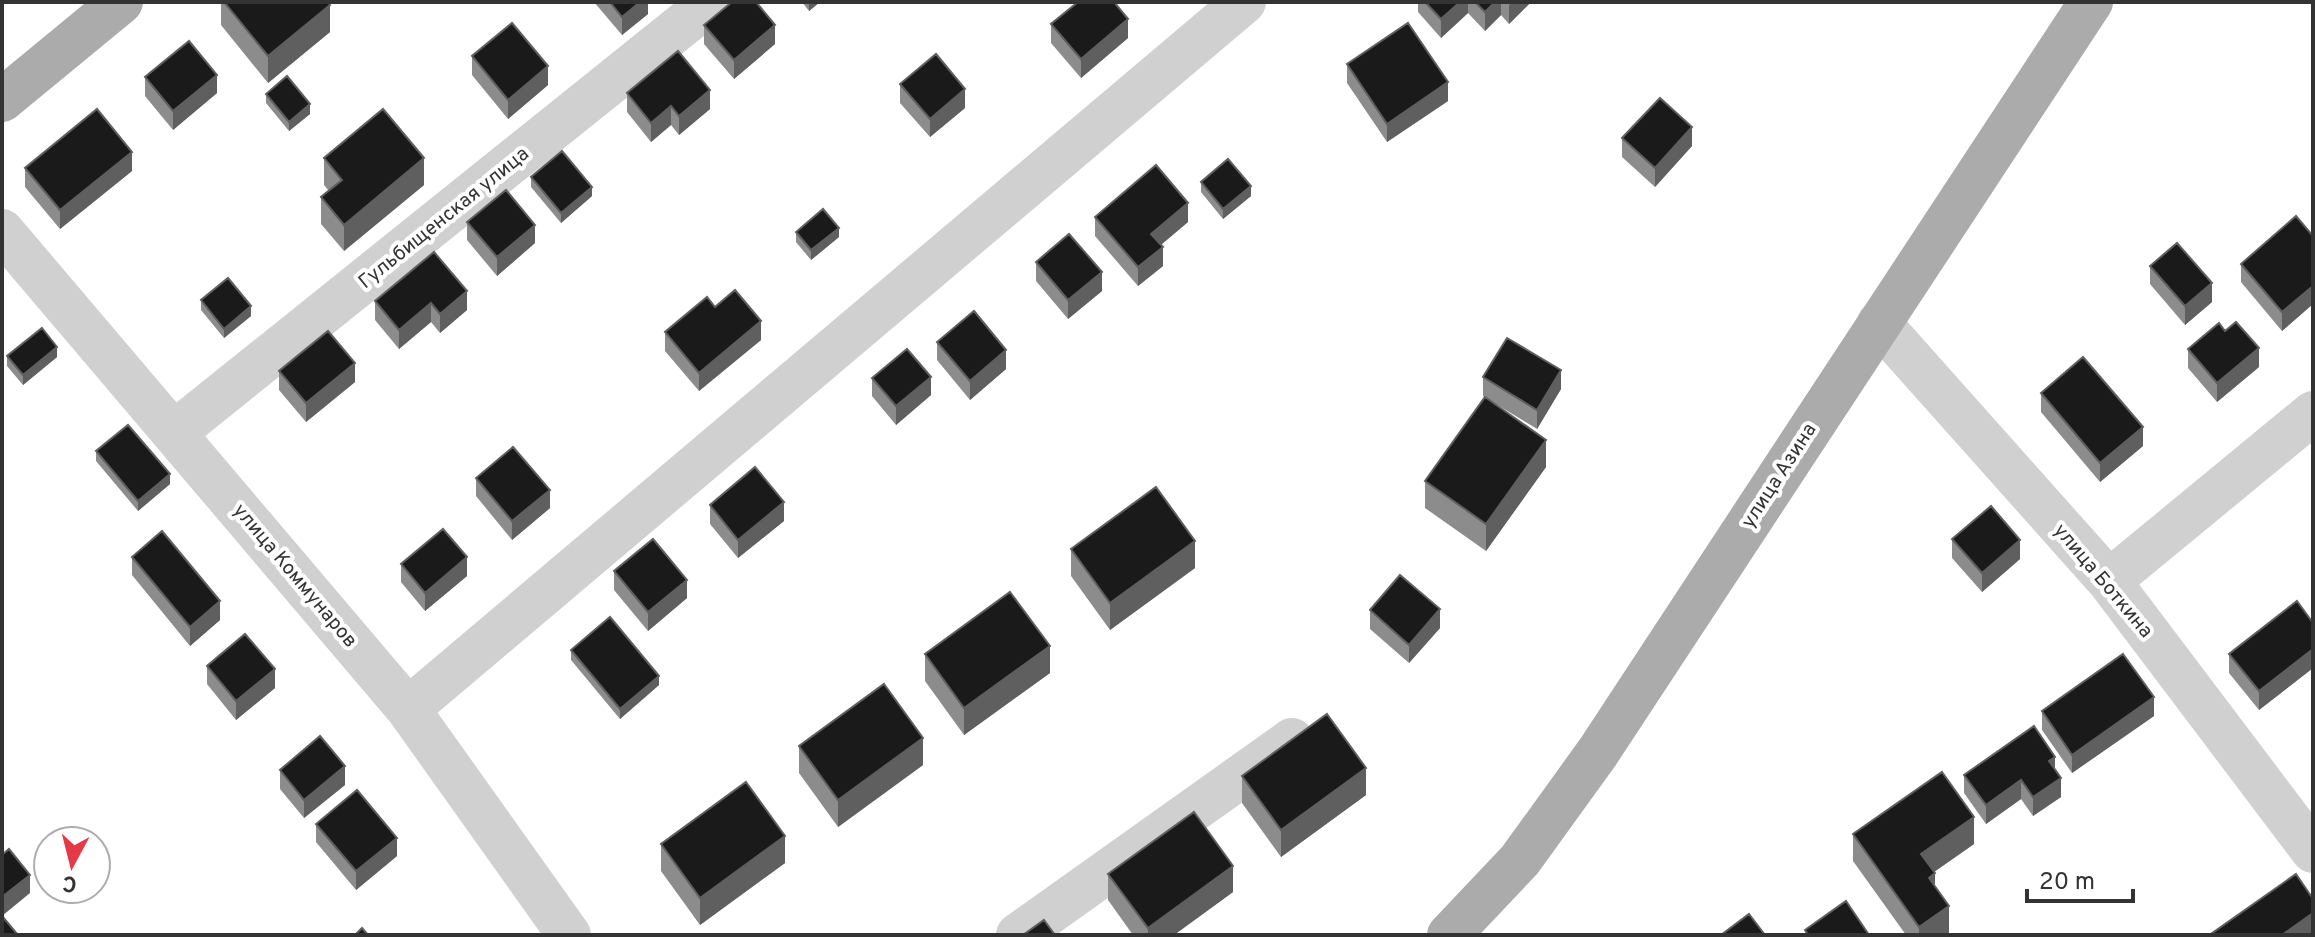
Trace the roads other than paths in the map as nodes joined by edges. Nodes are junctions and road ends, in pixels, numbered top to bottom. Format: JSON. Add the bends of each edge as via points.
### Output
{"nodes":[{"id":1,"x":121,"y":2,"type":"edge"},
{"id":2,"x":711,"y":2,"type":"edge"},
{"id":3,"x":1244,"y":2,"type":"edge"},
{"id":4,"x":2091,"y":2,"type":"edge"},
{"id":5,"x":2,"y":100,"type":"edge"},
{"id":6,"x":2,"y":231,"type":"edge"},
{"id":7,"x":1879,"y":323,"type":"junction"},
{"id":8,"x":2313,"y":413,"type":"edge"},
{"id":9,"x":175,"y":432,"type":"junction"},
{"id":10,"x":2109,"y":581,"type":"junction"},
{"id":11,"x":408,"y":709,"type":"junction"},
{"id":12,"x":1292,"y":740,"type":"edge"},
{"id":13,"x":2313,"y":851,"type":"edge"},
{"id":14,"x":569,"y":935,"type":"edge"},
{"id":15,"x":1018,"y":935,"type":"edge"},
{"id":16,"x":1449,"y":935,"type":"edge"}],
"edges":[{"from":1,"to":5,"type":"main road"},
{"from":2,"to":9,"type":"street","name":"Гульбищенская улица"},
{"from":3,"to":11,"type":"street"},
{"from":4,"to":7,"type":"main road","name":"улица Азина"},
{"from":6,"to":9,"type":"street","name":"улица Коммунаров"},
{"from":7,"to":10,"type":"street","name":"улица Боткина"},
{"from":7,"to":16,"type":"main road","name":"улица Азина","via":[[1598,752],[1520,860]]},
{"from":8,"to":10,"type":"street"},
{"from":9,"to":11,"type":"street","name":"улица Коммунаров"},
{"from":10,"to":13,"type":"street","name":"улица Боткина"},
{"from":11,"to":14,"type":"street","name":"улица Коммунаров"},
{"from":12,"to":15,"type":"street"}]}
